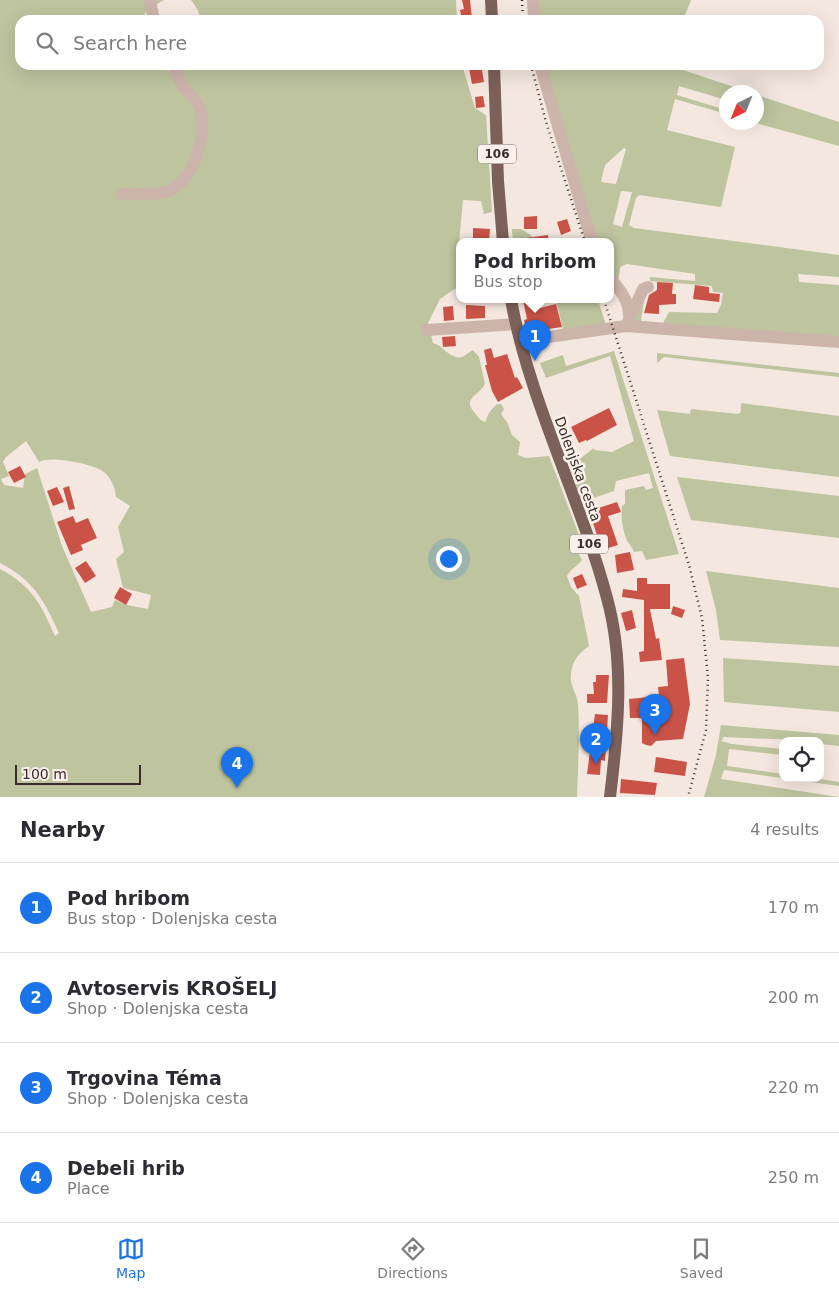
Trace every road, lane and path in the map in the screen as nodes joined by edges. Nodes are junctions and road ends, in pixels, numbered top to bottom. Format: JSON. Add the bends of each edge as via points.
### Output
{"nodes":[{"id":1,"x":150,"y":0,"type":"edge"},
{"id":2,"x":484,"y":0,"type":"edge"},
{"id":3,"x":491,"y":0,"type":"edge"},
{"id":4,"x":533,"y":0,"type":"edge"},
{"id":5,"x":153,"y":15,"type":"edge"},
{"id":6,"x":491,"y":15,"type":"edge"},
{"id":7,"x":492,"y":15,"type":"edge"},
{"id":8,"x":534,"y":15,"type":"edge"},
{"id":9,"x":175,"y":70,"type":"edge"},
{"id":10,"x":494,"y":70,"type":"edge"},
{"id":11,"x":541,"y":70,"type":"edge"},
{"id":12,"x":122,"y":194,"type":"dead end"},
{"id":13,"x":503,"y":238,"type":"edge"},
{"id":14,"x":591,"y":238,"type":"edge"},
{"id":15,"x":614,"y":283,"type":"edge"},
{"id":16,"x":648,"y":287,"type":"dead end"},
{"id":17,"x":512,"y":303,"type":"edge"},
{"id":18,"x":628,"y":321,"type":"junction"},
{"id":19,"x":516,"y":324,"type":"junction"},
{"id":20,"x":427,"y":330,"type":"dead end"},
{"id":21,"x":520,"y":341,"type":"junction"},
{"id":22,"x":839,"y":342,"type":"edge"},
{"id":23,"x":610,"y":797,"type":"edge"}],
"edges":[{"from":1,"to":5,"type":"street"},
{"from":2,"to":6,"type":"street"},
{"from":3,"to":7,"type":"main road"},
{"from":4,"to":8,"type":"street"},
{"from":9,"to":12,"type":"street","via":[[183,86],[198,104],[203,120],[194,166],[181,184],[170,191]]},
{"from":10,"to":13,"type":"main road","number":"106"},
{"from":11,"to":14,"type":"street"},
{"from":15,"to":18,"type":"street","via":[[629,306]]},
{"from":16,"to":18,"type":"street","via":[[643,290]]},
{"from":17,"to":19,"type":"main road","name":"Dolenjska cesta","number":"106"},
{"from":18,"to":21,"type":"street"},
{"from":18,"to":22,"type":"street"},
{"from":19,"to":20,"type":"street"},
{"from":19,"to":21,"type":"main road","name":"Dolenjska cesta","number":"106"},
{"from":21,"to":23,"type":"main road","name":"Dolenjska cesta","number":"106","via":[[608,599],[615,634],[619,698]]}]}
